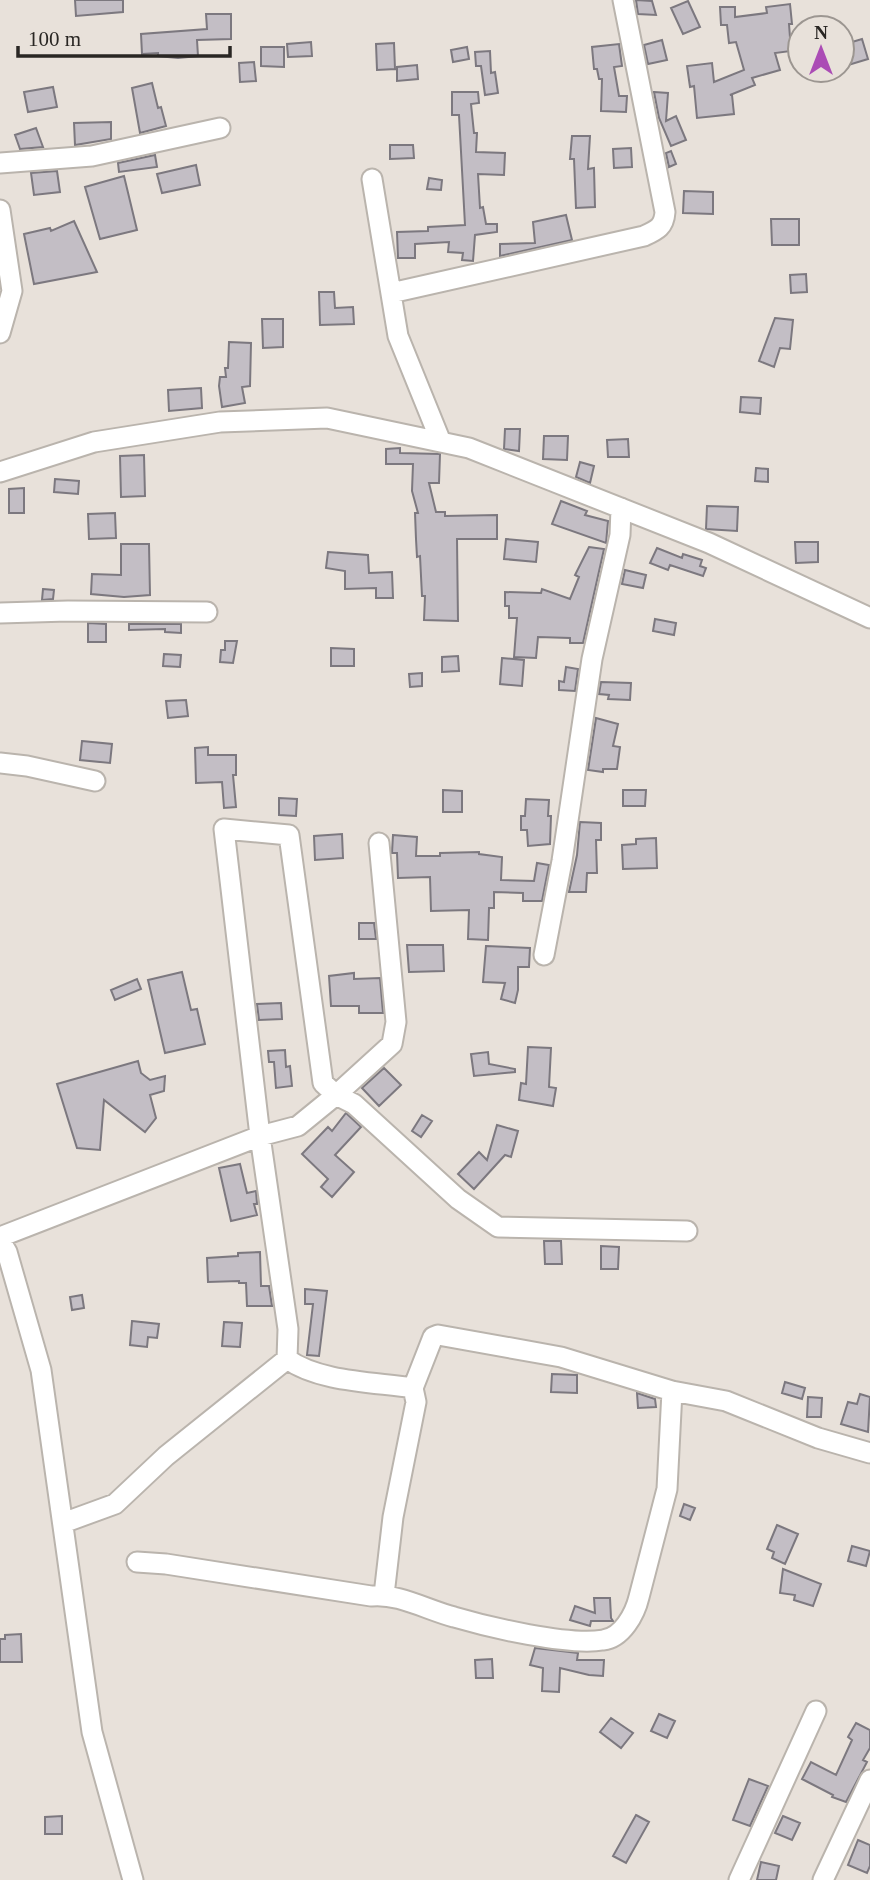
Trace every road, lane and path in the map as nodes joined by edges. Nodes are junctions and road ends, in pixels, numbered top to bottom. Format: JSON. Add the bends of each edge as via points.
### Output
{"nodes":[{"id":1,"x":623,"y":0,"type":"edge"},
{"id":2,"x":220,"y":128,"type":"dead end"},
{"id":3,"x":0,"y":163,"type":"edge"},
{"id":4,"x":372,"y":180,"type":"dead end"},
{"id":5,"x":0,"y":210,"type":"edge"},
{"id":6,"x":391,"y":293,"type":"junction"},
{"id":7,"x":0,"y":333,"type":"edge"},
{"id":8,"x":441,"y":442,"type":"junction"},
{"id":9,"x":0,"y":472,"type":"edge"},
{"id":10,"x":621,"y":508,"type":"junction"},
{"id":11,"x":207,"y":612,"type":"dead end"},
{"id":12,"x":0,"y":614,"type":"edge"},
{"id":13,"x":870,"y":618,"type":"edge"},
{"id":14,"x":0,"y":763,"type":"edge"},
{"id":15,"x":95,"y":781,"type":"dead end"},
{"id":16,"x":379,"y":843,"type":"dead end"},
{"id":17,"x":544,"y":955,"type":"dead end"},
{"id":18,"x":336,"y":1095,"type":"junction"},
{"id":19,"x":260,"y":1136,"type":"junction"},
{"id":20,"x":687,"y":1231,"type":"dead end"},
{"id":21,"x":0,"y":1238,"type":"edge"},
{"id":22,"x":287,"y":1359,"type":"junction"},
{"id":23,"x":413,"y":1388,"type":"junction"},
{"id":24,"x":672,"y":1391,"type":"junction"},
{"id":25,"x":870,"y":1453,"type":"edge"},
{"id":26,"x":63,"y":1523,"type":"junction"},
{"id":27,"x":137,"y":1562,"type":"dead end"},
{"id":28,"x":384,"y":1595,"type":"junction"},
{"id":29,"x":816,"y":1711,"type":"dead end"},
{"id":30,"x":870,"y":1780,"type":"edge"},
{"id":31,"x":133,"y":1880,"type":"edge"},
{"id":32,"x":739,"y":1880,"type":"edge"},
{"id":33,"x":823,"y":1880,"type":"edge"}],
"edges":[{"from":1,"to":6,"type":"street","via":[[665,212],[658,230]]},
{"from":2,"to":3,"type":"street","via":[[92,156]]},
{"from":4,"to":6,"type":"street"},
{"from":5,"to":7,"type":"street","via":[[12,291]]},
{"from":6,"to":8,"type":"street","via":[[398,336]]},
{"from":8,"to":9,"type":"street","via":[[327,418],[220,422],[94,442]]},
{"from":8,"to":10,"type":"street","via":[[469,448]]},
{"from":10,"to":13,"type":"street","via":[[709,543]]},
{"from":10,"to":17,"type":"street","via":[[620,535],[592,659]]},
{"from":11,"to":12,"type":"street"},
{"from":14,"to":15,"type":"street"},
{"from":16,"to":18,"type":"street","via":[[396,1022],[392,1044]]},
{"from":18,"to":19,"type":"street","via":[[298,1126]]},
{"from":18,"to":19,"type":"street","via":[[323,1083],[289,835],[224,829]]},
{"from":18,"to":20,"type":"street","via":[[354,1104],[458,1199],[498,1227]]},
{"from":19,"to":21,"type":"street"},
{"from":19,"to":22,"type":"street","via":[[288,1329]]},
{"from":21,"to":26,"type":"street","via":[[41,1370]]},
{"from":22,"to":23,"type":"street","via":[[328,1376]]},
{"from":22,"to":26,"type":"street","via":[[166,1456],[115,1504]]},
{"from":23,"to":24,"type":"street","via":[[438,1335],[561,1357]]},
{"from":23,"to":28,"type":"street","via":[[416,1402],[393,1517]]},
{"from":24,"to":25,"type":"street","via":[[726,1401],[818,1438]]},
{"from":24,"to":28,"type":"street","via":[[667,1489],[635,1611],[621,1630],[605,1641],[562,1639],[454,1618]]},
{"from":26,"to":31,"type":"street","via":[[92,1731]]},
{"from":27,"to":28,"type":"street"},
{"from":29,"to":32,"type":"street"},
{"from":30,"to":33,"type":"street"}]}
